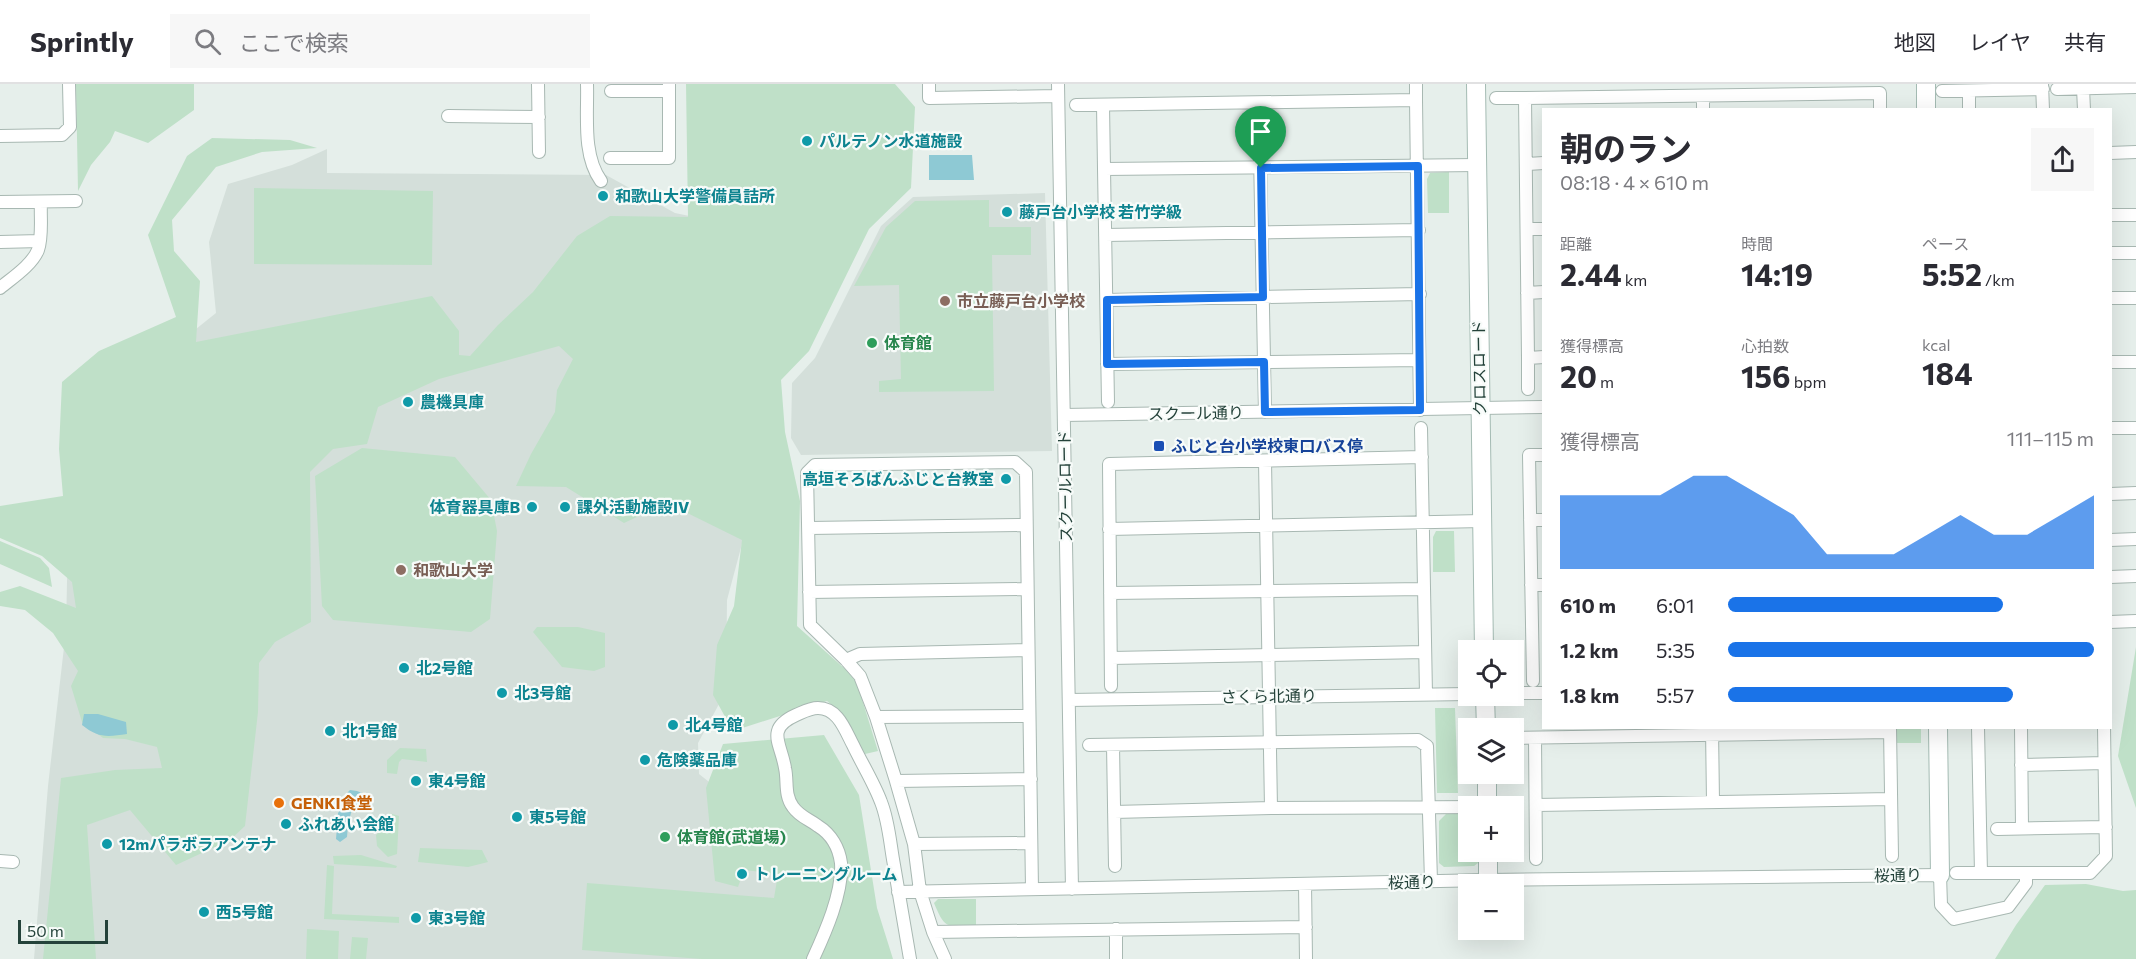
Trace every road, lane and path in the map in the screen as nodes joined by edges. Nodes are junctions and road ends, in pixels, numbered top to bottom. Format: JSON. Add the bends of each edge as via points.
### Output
{"nodes":[{"id":1,"x":69,"y":84,"type":"edge"},
{"id":2,"x":538,"y":84,"type":"edge"},
{"id":3,"x":587,"y":84,"type":"edge"},
{"id":4,"x":929,"y":84,"type":"edge"},
{"id":5,"x":1416,"y":84,"type":"edge"},
{"id":6,"x":1476,"y":84,"type":"edge"},
{"id":7,"x":2042,"y":86,"type":"edge"},
{"id":8,"x":669,"y":87,"type":"edge"},
{"id":9,"x":1934,"y":87,"type":"edge"},
{"id":10,"x":2136,"y":87,"type":"edge"},
{"id":11,"x":1880,"y":88,"type":"edge"},
{"id":12,"x":2083,"y":88,"type":"junction"},
{"id":13,"x":2057,"y":89,"type":"dead end"},
{"id":14,"x":1058,"y":90,"type":"edge"},
{"id":15,"x":611,"y":91,"type":"dead end"},
{"id":16,"x":1969,"y":91,"type":"junction"},
{"id":17,"x":1703,"y":96,"type":"junction"},
{"id":18,"x":1496,"y":98,"type":"dead end"},
{"id":19,"x":1525,"y":98,"type":"junction"},
{"id":20,"x":1416,"y":100,"type":"junction"},
{"id":21,"x":1259,"y":103,"type":"junction"},
{"id":22,"x":1076,"y":105,"type":"dead end"},
{"id":23,"x":1103,"y":105,"type":"junction"},
{"id":24,"x":1703,"y":108,"type":"edge"},
{"id":25,"x":1880,"y":108,"type":"edge"},
{"id":26,"x":1927,"y":108,"type":"edge"},
{"id":27,"x":1969,"y":108,"type":"edge"},
{"id":28,"x":2043,"y":108,"type":"edge"},
{"id":29,"x":2084,"y":108,"type":"edge"},
{"id":30,"x":448,"y":116,"type":"dead end"},
{"id":31,"x":538,"y":117,"type":"junction"},
{"id":32,"x":0,"y":136,"type":"edge"},
{"id":33,"x":539,"y":152,"type":"dead end"},
{"id":34,"x":2136,"y":152,"type":"edge"},
{"id":35,"x":2112,"y":153,"type":"edge"},
{"id":36,"x":610,"y":158,"type":"dead end"},
{"id":37,"x":1542,"y":163,"type":"edge"},
{"id":38,"x":1527,"y":164,"type":"junction"},
{"id":39,"x":1477,"y":165,"type":"junction"},
{"id":40,"x":1418,"y":166,"type":"junction"},
{"id":41,"x":1261,"y":168,"type":"junction"},
{"id":42,"x":1104,"y":169,"type":"junction"},
{"id":43,"x":601,"y":180,"type":"dead end"},
{"id":44,"x":41,"y":201,"type":"junction"},
{"id":45,"x":76,"y":201,"type":"dead end"},
{"id":46,"x":0,"y":202,"type":"edge"},
{"id":47,"x":2112,"y":215,"type":"edge"},
{"id":48,"x":2136,"y":215,"type":"edge"},
{"id":49,"x":1527,"y":229,"type":"junction"},
{"id":50,"x":1542,"y":229,"type":"edge"},
{"id":51,"x":1419,"y":230,"type":"junction"},
{"id":52,"x":1262,"y":233,"type":"junction"},
{"id":53,"x":1105,"y":235,"type":"junction"},
{"id":54,"x":40,"y":241,"type":"junction"},
{"id":55,"x":0,"y":242,"type":"edge"},
{"id":56,"x":2112,"y":253,"type":"edge"},
{"id":57,"x":2136,"y":253,"type":"edge"},
{"id":58,"x":0,"y":288,"type":"edge"},
{"id":59,"x":1542,"y":292,"type":"edge"},
{"id":60,"x":1527,"y":293,"type":"junction"},
{"id":61,"x":1420,"y":294,"type":"junction"},
{"id":62,"x":1263,"y":297,"type":"junction"},
{"id":63,"x":2112,"y":298,"type":"edge"},
{"id":64,"x":2136,"y":298,"type":"edge"},
{"id":65,"x":1107,"y":300,"type":"junction"},
{"id":66,"x":1528,"y":357,"type":"junction"},
{"id":67,"x":1542,"y":357,"type":"edge"},
{"id":68,"x":1419,"y":360,"type":"junction"},
{"id":69,"x":1264,"y":362,"type":"junction"},
{"id":70,"x":2112,"y":362,"type":"edge"},
{"id":71,"x":2136,"y":362,"type":"edge"},
{"id":72,"x":1107,"y":364,"type":"junction"},
{"id":73,"x":1528,"y":389,"type":"dead end"},
{"id":74,"x":1108,"y":402,"type":"dead end"},
{"id":75,"x":1542,"y":407,"type":"edge"},
{"id":76,"x":1480,"y":409,"type":"junction"},
{"id":77,"x":1420,"y":410,"type":"junction"},
{"id":78,"x":1265,"y":412,"type":"junction"},
{"id":79,"x":1064,"y":415,"type":"junction"},
{"id":80,"x":1421,"y":428,"type":"dead end"},
{"id":81,"x":2112,"y":428,"type":"edge"},
{"id":82,"x":2136,"y":428,"type":"edge"},
{"id":83,"x":1542,"y":455,"type":"edge"},
{"id":84,"x":1422,"y":458,"type":"junction"},
{"id":85,"x":1265,"y":461,"type":"junction"},
{"id":86,"x":2112,"y":494,"type":"edge"},
{"id":87,"x":2136,"y":494,"type":"edge"},
{"id":88,"x":1530,"y":520,"type":"junction"},
{"id":89,"x":1542,"y":520,"type":"edge"},
{"id":90,"x":1482,"y":521,"type":"junction"},
{"id":91,"x":1423,"y":523,"type":"junction"},
{"id":92,"x":1025,"y":525,"type":"junction"},
{"id":93,"x":1266,"y":526,"type":"junction"},
{"id":94,"x":809,"y":528,"type":"junction"},
{"id":95,"x":1109,"y":529,"type":"junction"},
{"id":96,"x":2136,"y":539,"type":"edge"},
{"id":97,"x":2112,"y":540,"type":"edge"},
{"id":98,"x":2136,"y":576,"type":"edge"},
{"id":99,"x":2112,"y":577,"type":"edge"},
{"id":100,"x":1538,"y":585,"type":"edge"},
{"id":101,"x":1424,"y":588,"type":"junction"},
{"id":102,"x":1027,"y":589,"type":"junction"},
{"id":103,"x":1268,"y":591,"type":"junction"},
{"id":104,"x":809,"y":592,"type":"junction"},
{"id":105,"x":1110,"y":593,"type":"junction"},
{"id":106,"x":2136,"y":621,"type":"edge"},
{"id":107,"x":2112,"y":622,"type":"edge"},
{"id":108,"x":1484,"y":640,"type":"edge"},
{"id":109,"x":1538,"y":649,"type":"edge"},
{"id":110,"x":1028,"y":650,"type":"junction"},
{"id":111,"x":1425,"y":652,"type":"junction"},
{"id":112,"x":1269,"y":655,"type":"junction"},
{"id":113,"x":1111,"y":658,"type":"junction"},
{"id":114,"x":846,"y":660,"type":"junction"},
{"id":115,"x":1533,"y":681,"type":"dead end"},
{"id":116,"x":1111,"y":686,"type":"dead end"},
{"id":117,"x":1524,"y":693,"type":"edge"},
{"id":118,"x":1542,"y":693,"type":"edge"},
{"id":119,"x":1426,"y":694,"type":"junction"},
{"id":120,"x":1458,"y":694,"type":"edge"},
{"id":121,"x":1269,"y":696,"type":"junction"},
{"id":122,"x":1069,"y":700,"type":"junction"},
{"id":123,"x":1029,"y":716,"type":"junction"},
{"id":124,"x":876,"y":717,"type":"junction"},
{"id":125,"x":1938,"y":729,"type":"edge"},
{"id":126,"x":1978,"y":729,"type":"edge"},
{"id":127,"x":2020,"y":729,"type":"edge"},
{"id":128,"x":2104,"y":729,"type":"edge"},
{"id":129,"x":1890,"y":730,"type":"edge"},
{"id":130,"x":1712,"y":731,"type":"edge"},
{"id":131,"x":1524,"y":738,"type":"edge"},
{"id":132,"x":1535,"y":738,"type":"junction"},
{"id":133,"x":1270,"y":742,"type":"junction"},
{"id":134,"x":1089,"y":745,"type":"dead end"},
{"id":135,"x":1113,"y":745,"type":"junction"},
{"id":136,"x":2104,"y":763,"type":"junction"},
{"id":137,"x":2021,"y":765,"type":"junction"},
{"id":138,"x":1030,"y":779,"type":"junction"},
{"id":139,"x":896,"y":781,"type":"junction"},
{"id":140,"x":1891,"y":799,"type":"junction"},
{"id":141,"x":1713,"y":801,"type":"junction"},
{"id":142,"x":1536,"y":805,"type":"junction"},
{"id":143,"x":1429,"y":807,"type":"junction"},
{"id":144,"x":1458,"y":807,"type":"edge"},
{"id":145,"x":1271,"y":808,"type":"junction"},
{"id":146,"x":1114,"y":812,"type":"junction"},
{"id":147,"x":2106,"y":827,"type":"junction"},
{"id":148,"x":2022,"y":828,"type":"junction"},
{"id":149,"x":1997,"y":829,"type":"dead end"},
{"id":150,"x":1031,"y":843,"type":"junction"},
{"id":151,"x":914,"y":844,"type":"junction"},
{"id":152,"x":1892,"y":856,"type":"dead end"},
{"id":153,"x":1536,"y":859,"type":"dead end"},
{"id":154,"x":1115,"y":866,"type":"dead end"},
{"id":155,"x":1980,"y":873,"type":"junction"},
{"id":156,"x":2026,"y":873,"type":"junction"},
{"id":157,"x":1948,"y":874,"type":"junction"},
{"id":158,"x":1524,"y":880,"type":"edge"},
{"id":159,"x":1431,"y":881,"type":"junction"},
{"id":160,"x":1458,"y":881,"type":"edge"},
{"id":161,"x":1305,"y":884,"type":"junction"},
{"id":162,"x":1032,"y":889,"type":"junction"},
{"id":163,"x":1072,"y":889,"type":"junction"},
{"id":164,"x":920,"y":891,"type":"junction"},
{"id":165,"x":898,"y":892,"type":"junction"},
{"id":166,"x":1306,"y":927,"type":"junction"},
{"id":167,"x":1116,"y":929,"type":"junction"},
{"id":168,"x":933,"y":932,"type":"junction"},
{"id":169,"x":813,"y":959,"type":"edge"},
{"id":170,"x":910,"y":959,"type":"edge"},
{"id":171,"x":945,"y":959,"type":"edge"},
{"id":172,"x":1116,"y":959,"type":"edge"},
{"id":173,"x":1306,"y":959,"type":"edge"}],
"edges":[{"from":1,"to":32,"type":"street","via":[[70,127],[62,135]]},
{"from":2,"to":31,"type":"street"},
{"from":3,"to":43,"type":"street","via":[[588,139],[595,172]]},
{"from":4,"to":14,"type":"street","via":[[924,97]]},
{"from":5,"to":20,"type":"street"},
{"from":6,"to":39,"type":"street","name":"クロスロード"},
{"from":7,"to":16,"type":"street"},
{"from":7,"to":28,"type":"street"},
{"from":8,"to":15,"type":"street"},
{"from":8,"to":36,"type":"street","via":[[669,158]]},
{"from":9,"to":16,"type":"street"},
{"from":9,"to":26,"type":"street"},
{"from":10,"to":12,"type":"street"},
{"from":11,"to":17,"type":"street"},
{"from":11,"to":25,"type":"street"},
{"from":12,"to":13,"type":"street"},
{"from":12,"to":29,"type":"street"},
{"from":14,"to":79,"type":"street","name":"スクールロード"},
{"from":16,"to":27,"type":"street"},
{"from":17,"to":19,"type":"street"},
{"from":17,"to":24,"type":"street"},
{"from":18,"to":19,"type":"street"},
{"from":19,"to":38,"type":"street"},
{"from":20,"to":21,"type":"street"},
{"from":20,"to":40,"type":"street"},
{"from":21,"to":23,"type":"street"},
{"from":21,"to":41,"type":"street"},
{"from":22,"to":23,"type":"street"},
{"from":23,"to":42,"type":"street"},
{"from":30,"to":31,"type":"street"},
{"from":31,"to":33,"type":"street"},
{"from":34,"to":35,"type":"street"},
{"from":37,"to":38,"type":"street"},
{"from":38,"to":49,"type":"street"},
{"from":39,"to":40,"type":"street"},
{"from":39,"to":76,"type":"street","name":"クロスロード"},
{"from":40,"to":41,"type":"street"},
{"from":40,"to":51,"type":"street"},
{"from":41,"to":42,"type":"street"},
{"from":41,"to":52,"type":"street"},
{"from":42,"to":53,"type":"street"},
{"from":44,"to":45,"type":"street"},
{"from":44,"to":46,"type":"street"},
{"from":44,"to":54,"type":"street"},
{"from":47,"to":48,"type":"street"},
{"from":49,"to":50,"type":"street"},
{"from":49,"to":60,"type":"street"},
{"from":51,"to":52,"type":"street"},
{"from":51,"to":61,"type":"street"},
{"from":52,"to":53,"type":"street"},
{"from":52,"to":62,"type":"street"},
{"from":53,"to":65,"type":"street"},
{"from":54,"to":55,"type":"street"},
{"from":54,"to":58,"type":"street","via":[[32,258]]},
{"from":56,"to":57,"type":"street"},
{"from":59,"to":60,"type":"street"},
{"from":60,"to":66,"type":"street"},
{"from":61,"to":62,"type":"street"},
{"from":61,"to":68,"type":"street"},
{"from":62,"to":65,"type":"street"},
{"from":62,"to":69,"type":"street"},
{"from":63,"to":64,"type":"street"},
{"from":65,"to":72,"type":"street"},
{"from":66,"to":67,"type":"street"},
{"from":66,"to":73,"type":"street"},
{"from":68,"to":69,"type":"street"},
{"from":68,"to":77,"type":"street"},
{"from":69,"to":72,"type":"street"},
{"from":69,"to":78,"type":"street"},
{"from":70,"to":71,"type":"street"},
{"from":72,"to":74,"type":"street"},
{"from":75,"to":76,"type":"street","name":"スクール通り"},
{"from":76,"to":77,"type":"street","name":"スクール通り"},
{"from":76,"to":90,"type":"street","name":"クロスロード"},
{"from":77,"to":78,"type":"street","name":"スクール通り"},
{"from":78,"to":79,"type":"street","name":"スクール通り"},
{"from":79,"to":122,"type":"street","name":"スクールロード"},
{"from":80,"to":84,"type":"street"},
{"from":81,"to":82,"type":"street"},
{"from":83,"to":88,"type":"street","via":[[1529,455]]},
{"from":84,"to":85,"type":"street"},
{"from":84,"to":91,"type":"street"},
{"from":85,"to":93,"type":"street"},
{"from":85,"to":95,"type":"street","via":[[1109,464]]},
{"from":86,"to":87,"type":"street"},
{"from":88,"to":89,"type":"street"},
{"from":88,"to":100,"type":"street"},
{"from":90,"to":91,"type":"street"},
{"from":90,"to":108,"type":"street","name":"クロスロード"},
{"from":91,"to":93,"type":"street"},
{"from":91,"to":101,"type":"street"},
{"from":92,"to":94,"type":"street"},
{"from":92,"to":94,"type":"street","via":[[1026,472],[1015,462],[814,465],[807,473]]},
{"from":92,"to":102,"type":"street"},
{"from":93,"to":95,"type":"street"},
{"from":93,"to":103,"type":"street"},
{"from":94,"to":104,"type":"street"},
{"from":95,"to":105,"type":"street"},
{"from":96,"to":97,"type":"street"},
{"from":98,"to":99,"type":"street"},
{"from":100,"to":109,"type":"street"},
{"from":101,"to":103,"type":"street"},
{"from":101,"to":111,"type":"street"},
{"from":102,"to":104,"type":"street"},
{"from":102,"to":110,"type":"street"},
{"from":103,"to":105,"type":"street"},
{"from":103,"to":112,"type":"street"},
{"from":104,"to":114,"type":"street","via":[[810,625]]},
{"from":105,"to":113,"type":"street"},
{"from":106,"to":107,"type":"street"},
{"from":109,"to":115,"type":"street"},
{"from":110,"to":114,"type":"street","via":[[860,654]]},
{"from":110,"to":123,"type":"street"},
{"from":111,"to":112,"type":"street"},
{"from":111,"to":119,"type":"street"},
{"from":112,"to":113,"type":"street"},
{"from":112,"to":121,"type":"street"},
{"from":113,"to":116,"type":"street"},
{"from":114,"to":124,"type":"street","via":[[860,676]]},
{"from":117,"to":118,"type":"street"},
{"from":119,"to":120,"type":"street","name":"さくら北通り"},
{"from":119,"to":121,"type":"street","name":"さくら北通り"},
{"from":121,"to":122,"type":"street","name":"さくら北通り"},
{"from":121,"to":133,"type":"street"},
{"from":122,"to":163,"type":"street","name":"スクールロード"},
{"from":123,"to":124,"type":"street"},
{"from":123,"to":138,"type":"street"},
{"from":124,"to":139,"type":"street"},
{"from":125,"to":157,"type":"street"},
{"from":126,"to":155,"type":"street"},
{"from":127,"to":137,"type":"street"},
{"from":128,"to":136,"type":"street","name":"桜通り"},
{"from":129,"to":130,"type":"street"},
{"from":129,"to":140,"type":"street"},
{"from":130,"to":132,"type":"street"},
{"from":130,"to":141,"type":"street"},
{"from":131,"to":132,"type":"street"},
{"from":132,"to":142,"type":"street"},
{"from":133,"to":135,"type":"street"},
{"from":133,"to":143,"type":"street","via":[[1418,740],[1427,746]]},
{"from":133,"to":145,"type":"street"},
{"from":134,"to":135,"type":"street"},
{"from":135,"to":146,"type":"street"},
{"from":136,"to":137,"type":"street"},
{"from":136,"to":147,"type":"street","name":"桜通り"},
{"from":137,"to":148,"type":"street"},
{"from":138,"to":139,"type":"street"},
{"from":138,"to":150,"type":"street"},
{"from":139,"to":151,"type":"street"},
{"from":140,"to":141,"type":"street"},
{"from":140,"to":152,"type":"street"},
{"from":141,"to":142,"type":"street"},
{"from":142,"to":153,"type":"street"},
{"from":143,"to":144,"type":"street"},
{"from":143,"to":145,"type":"street"},
{"from":143,"to":159,"type":"street"},
{"from":145,"to":146,"type":"street"},
{"from":146,"to":154,"type":"street"},
{"from":147,"to":148,"type":"street"},
{"from":147,"to":156,"type":"street","name":"桜通り","via":[[2106,856],[2090,873]]},
{"from":148,"to":149,"type":"street"},
{"from":150,"to":151,"type":"street"},
{"from":150,"to":162,"type":"street"},
{"from":151,"to":164,"type":"street"},
{"from":155,"to":156,"type":"street","name":"桜通り"},
{"from":155,"to":157,"type":"street","name":"桜通り"},
{"from":156,"to":157,"type":"street","via":[[2026,882],[2008,907],[1954,919],[1941,905]]},
{"from":157,"to":158,"type":"street","name":"桜通り"},
{"from":159,"to":160,"type":"street","name":"桜通り"},
{"from":159,"to":161,"type":"street","name":"桜通り"},
{"from":161,"to":163,"type":"street","name":"桜通り"},
{"from":161,"to":166,"type":"street"},
{"from":162,"to":163,"type":"street","name":"桜通り"},
{"from":162,"to":164,"type":"street","name":"桜通り"},
{"from":164,"to":165,"type":"street","name":"桜通り"},
{"from":164,"to":168,"type":"street"},
{"from":165,"to":169,"type":"street","via":[[881,802],[834,712],[812,708],[780,725],[776,734],[791,806],[802,818],[829,834],[841,864],[828,928]]},
{"from":165,"to":170,"type":"street"},
{"from":166,"to":167,"type":"street"},
{"from":166,"to":173,"type":"street"},
{"from":167,"to":168,"type":"street"},
{"from":167,"to":172,"type":"street"},
{"from":168,"to":171,"type":"street"}]}
